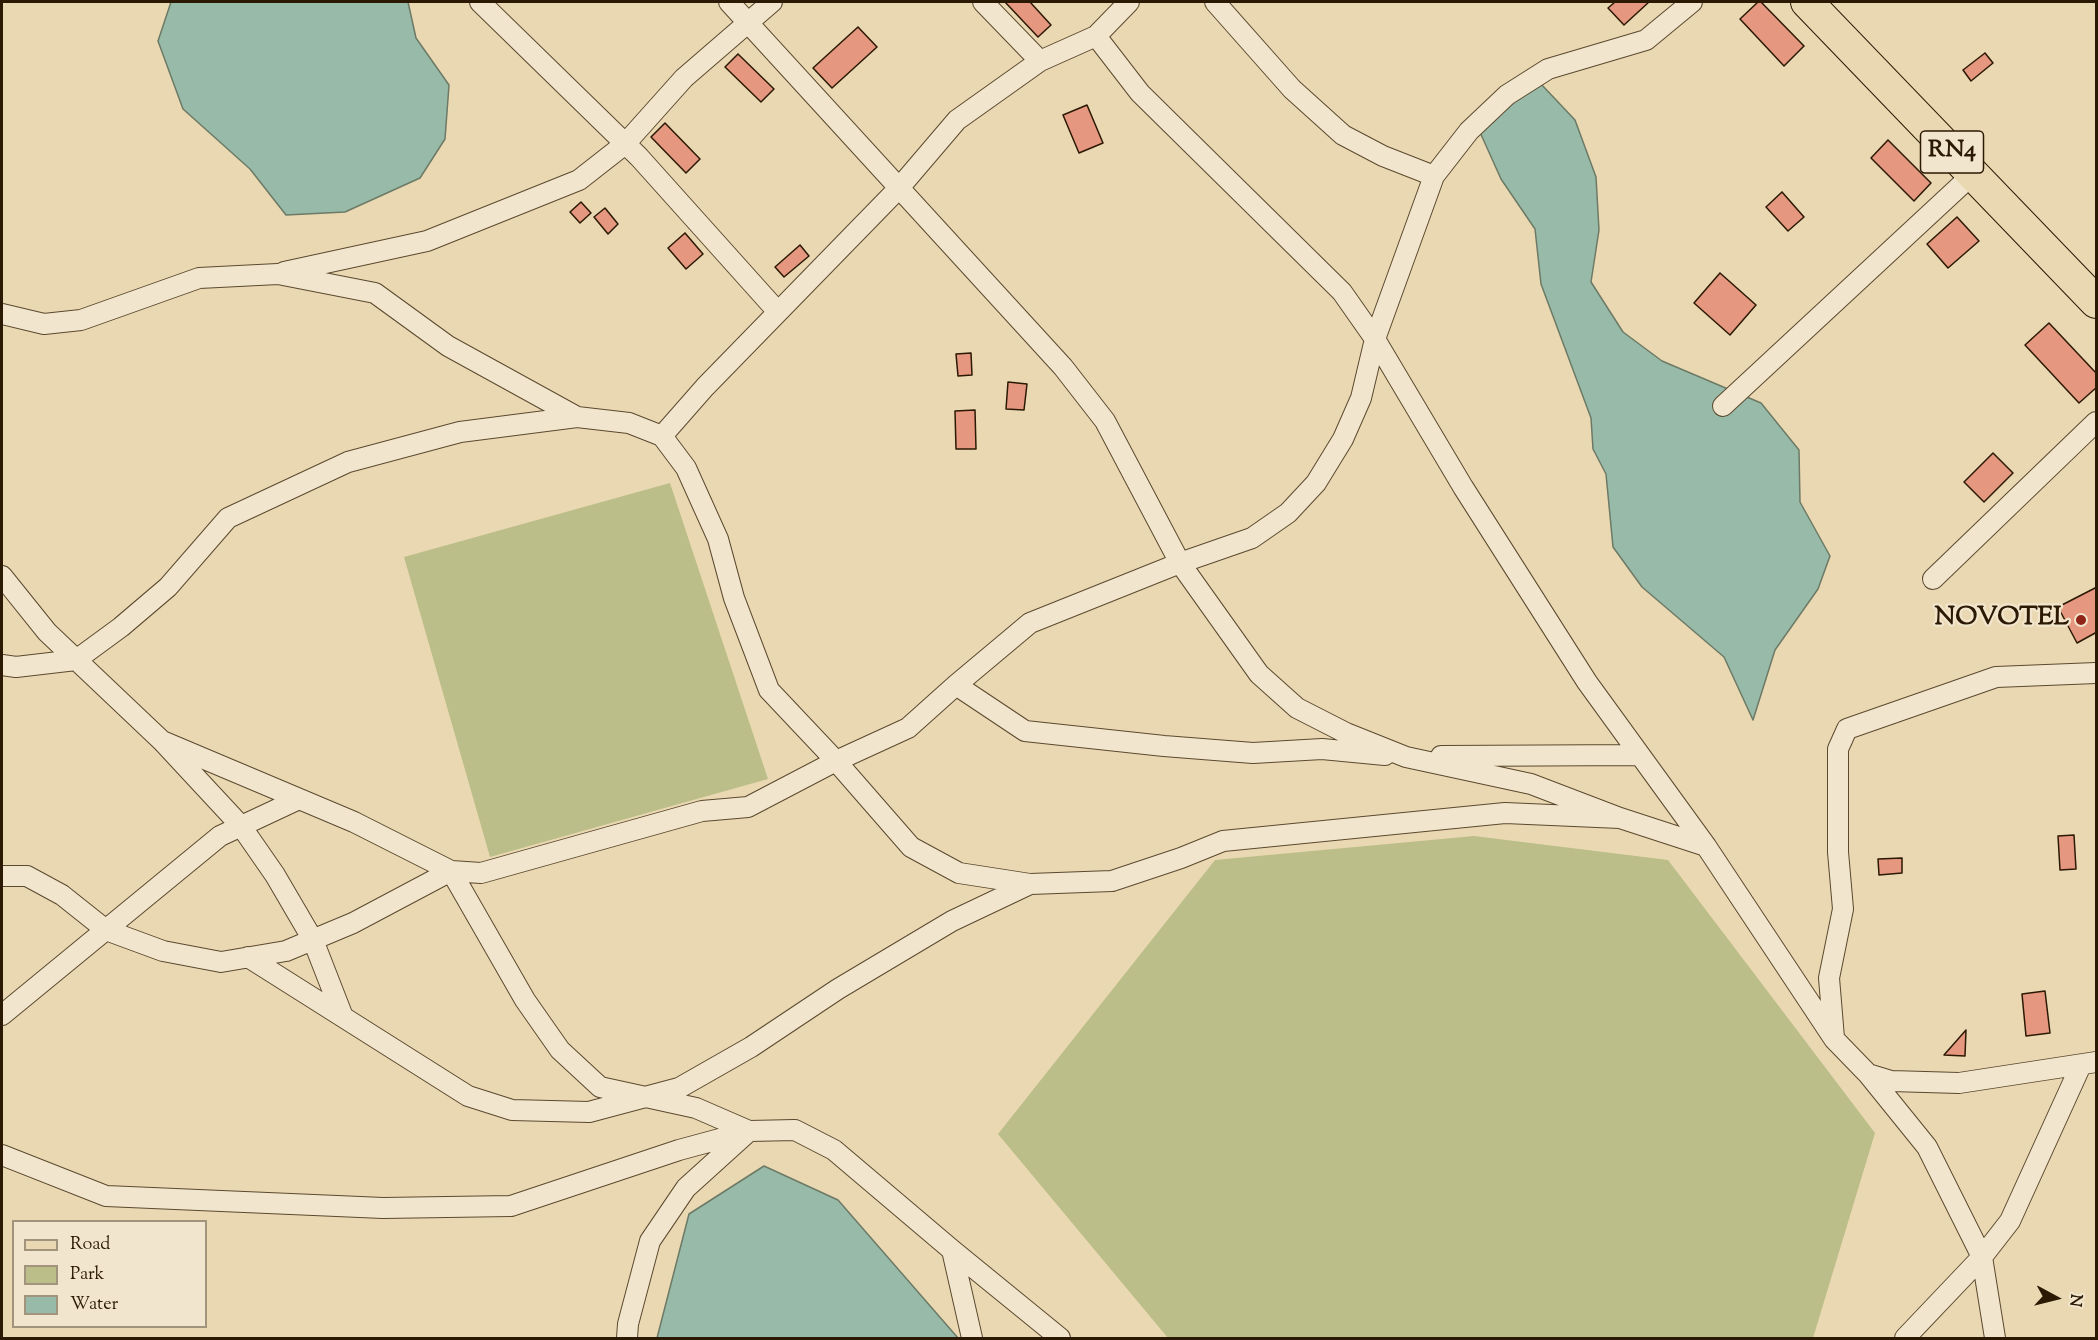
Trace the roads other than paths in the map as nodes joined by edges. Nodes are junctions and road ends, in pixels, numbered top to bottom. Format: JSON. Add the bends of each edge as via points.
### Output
{"nodes":[{"id":1,"x":480,"y":2,"type":"edge"},
{"id":2,"x":729,"y":2,"type":"edge"},
{"id":3,"x":772,"y":2,"type":"edge"},
{"id":4,"x":983,"y":2,"type":"edge"},
{"id":5,"x":1129,"y":2,"type":"edge"},
{"id":6,"x":1215,"y":2,"type":"edge"},
{"id":7,"x":1692,"y":2,"type":"edge"},
{"id":8,"x":1807,"y":2,"type":"edge"},
{"id":9,"x":748,"y":22,"type":"junction"},
{"id":10,"x":1096,"y":36,"type":"junction"},
{"id":11,"x":1040,"y":61,"type":"junction"},
{"id":12,"x":625,"y":144,"type":"junction"},
{"id":13,"x":1973,"y":174,"type":"junction"},
{"id":14,"x":1434,"y":176,"type":"junction"},
{"id":15,"x":899,"y":188,"type":"junction"},
{"id":16,"x":278,"y":274,"type":"junction"},
{"id":17,"x":2097,"y":302,"type":"edge"},
{"id":18,"x":778,"y":312,"type":"junction"},
{"id":19,"x":2,"y":314,"type":"edge"},
{"id":20,"x":1375,"y":339,"type":"junction"},
{"id":21,"x":1723,"y":406,"type":"dead end"},
{"id":22,"x":577,"y":417,"type":"junction"},
{"id":23,"x":2097,"y":422,"type":"edge"},
{"id":24,"x":662,"y":436,"type":"junction"},
{"id":25,"x":1180,"y":563,"type":"junction"},
{"id":26,"x":2,"y":576,"type":"edge"},
{"id":27,"x":1933,"y":579,"type":"dead end"},
{"id":28,"x":76,"y":660,"type":"junction"},
{"id":29,"x":2,"y":665,"type":"edge"},
{"id":30,"x":2097,"y":673,"type":"edge"},
{"id":31,"x":956,"y":685,"type":"junction"},
{"id":32,"x":162,"y":741,"type":"junction"},
{"id":33,"x":1640,"y":755,"type":"junction"},
{"id":34,"x":1406,"y":757,"type":"junction"},
{"id":35,"x":836,"y":761,"type":"junction"},
{"id":36,"x":299,"y":799,"type":"junction"},
{"id":37,"x":1620,"y":818,"type":"junction"},
{"id":38,"x":241,"y":826,"type":"junction"},
{"id":39,"x":1706,"y":846,"type":"junction"},
{"id":40,"x":451,"y":871,"type":"junction"},
{"id":41,"x":2,"y":876,"type":"edge"},
{"id":42,"x":1030,"y":884,"type":"junction"},
{"id":43,"x":106,"y":930,"type":"junction"},
{"id":44,"x":313,"y":940,"type":"junction"},
{"id":45,"x":248,"y":957,"type":"junction"},
{"id":46,"x":2,"y":1016,"type":"edge"},
{"id":47,"x":343,"y":1017,"type":"junction"},
{"id":48,"x":1834,"y":1039,"type":"junction"},
{"id":49,"x":2089,"y":1064,"type":"edge"},
{"id":50,"x":1868,"y":1074,"type":"junction"},
{"id":51,"x":646,"y":1097,"type":"junction"},
{"id":52,"x":749,"y":1131,"type":"junction"},
{"id":53,"x":2,"y":1155,"type":"edge"},
{"id":54,"x":952,"y":1250,"type":"junction"},
{"id":55,"x":1982,"y":1257,"type":"junction"},
{"id":56,"x":627,"y":1338,"type":"edge"},
{"id":57,"x":972,"y":1338,"type":"edge"},
{"id":58,"x":1060,"y":1338,"type":"edge"},
{"id":59,"x":1905,"y":1338,"type":"edge"},
{"id":60,"x":1995,"y":1338,"type":"edge"}],
"edges":[{"from":1,"to":12,"type":"street"},
{"from":2,"to":9,"type":"street"},
{"from":3,"to":9,"type":"street"},
{"from":4,"to":11,"type":"street"},
{"from":5,"to":10,"type":"street"},
{"from":6,"to":14,"type":"street","via":[[1292,89],[1343,135]]},
{"from":7,"to":14,"type":"street","via":[[1646,40],[1548,69],[1507,95],[1469,131]]},
{"from":8,"to":13,"type":"main road","number":"RN4"},
{"from":9,"to":12,"type":"street","via":[[684,78]]},
{"from":9,"to":15,"type":"street"},
{"from":10,"to":11,"type":"street"},
{"from":10,"to":20,"type":"street","via":[[1140,93],[1342,292]]},
{"from":11,"to":15,"type":"street","via":[[957,120]]},
{"from":12,"to":16,"type":"street","via":[[579,180],[427,241]]},
{"from":12,"to":18,"type":"street"},
{"from":13,"to":17,"type":"main road","number":"RN4"},
{"from":13,"to":21,"type":"street"},
{"from":14,"to":20,"type":"street"},
{"from":15,"to":18,"type":"street"},
{"from":15,"to":25,"type":"street","via":[[1063,367],[1105,421]]},
{"from":16,"to":19,"type":"street","via":[[199,279],[81,320],[44,324]]},
{"from":16,"to":22,"type":"street","via":[[375,293],[448,346]]},
{"from":18,"to":24,"type":"street"},
{"from":20,"to":25,"type":"street","via":[[1361,398],[1343,439],[1316,483],[1288,513],[1252,538]]},
{"from":20,"to":33,"type":"street","via":[[1587,682]]},
{"from":22,"to":24,"type":"street","via":[[629,423]]},
{"from":22,"to":28,"type":"street","via":[[460,432],[348,462],[228,518],[168,587]]},
{"from":23,"to":27,"type":"street"},
{"from":24,"to":35,"type":"street","via":[[686,468],[718,539],[734,598],[769,690]]},
{"from":25,"to":31,"type":"street","via":[[1030,623]]},
{"from":25,"to":34,"type":"street","via":[[1259,674],[1297,708]]},
{"from":26,"to":28,"type":"street","via":[[47,632]]},
{"from":28,"to":29,"type":"street","via":[[16,668]]},
{"from":28,"to":32,"type":"street"},
{"from":30,"to":48,"type":"street","via":[[1996,677],[1847,729],[1838,749],[1838,852],[1843,909],[1829,978]]},
{"from":31,"to":34,"type":"street","via":[[1025,731],[1242,752],[1322,749]]},
{"from":31,"to":35,"type":"street","via":[[908,728]]},
{"from":32,"to":36,"type":"street"},
{"from":32,"to":38,"type":"street"},
{"from":33,"to":34,"type":"street"},
{"from":33,"to":39,"type":"street"},
{"from":34,"to":37,"type":"street","via":[[1531,784]]},
{"from":35,"to":40,"type":"street","via":[[748,807],[702,811],[481,873]]},
{"from":35,"to":42,"type":"street","via":[[911,848],[959,873]]},
{"from":36,"to":38,"type":"street"},
{"from":36,"to":40,"type":"street"},
{"from":37,"to":39,"type":"street"},
{"from":37,"to":42,"type":"street","via":[[1505,813],[1223,841],[1112,881]]},
{"from":38,"to":43,"type":"street","via":[[220,836]]},
{"from":38,"to":44,"type":"street"},
{"from":39,"to":48,"type":"street"},
{"from":40,"to":44,"type":"street"},
{"from":40,"to":51,"type":"street","via":[[525,1000],[560,1050],[600,1087]]},
{"from":41,"to":43,"type":"street","via":[[27,876],[62,895]]},
{"from":42,"to":51,"type":"street","via":[[952,921],[679,1088]]},
{"from":43,"to":45,"type":"street","via":[[164,951],[222,962]]},
{"from":43,"to":46,"type":"street"},
{"from":44,"to":45,"type":"street","via":[[286,951]]},
{"from":44,"to":47,"type":"street"},
{"from":45,"to":47,"type":"street"},
{"from":47,"to":51,"type":"street","via":[[468,1096],[512,1110],[589,1112]]},
{"from":48,"to":50,"type":"street"},
{"from":49,"to":50,"type":"street","via":[[1959,1083],[1891,1081]]},
{"from":49,"to":55,"type":"street","via":[[2010,1221]]},
{"from":50,"to":55,"type":"street","via":[[1927,1147]]},
{"from":51,"to":52,"type":"street","via":[[696,1108]]},
{"from":52,"to":53,"type":"street","via":[[511,1206],[383,1208],[106,1196]]},
{"from":52,"to":54,"type":"street","via":[[795,1130],[834,1150]]},
{"from":52,"to":56,"type":"street","via":[[686,1188],[650,1241]]},
{"from":54,"to":57,"type":"street"},
{"from":54,"to":58,"type":"street"},
{"from":55,"to":59,"type":"street"},
{"from":55,"to":60,"type":"street"}]}
